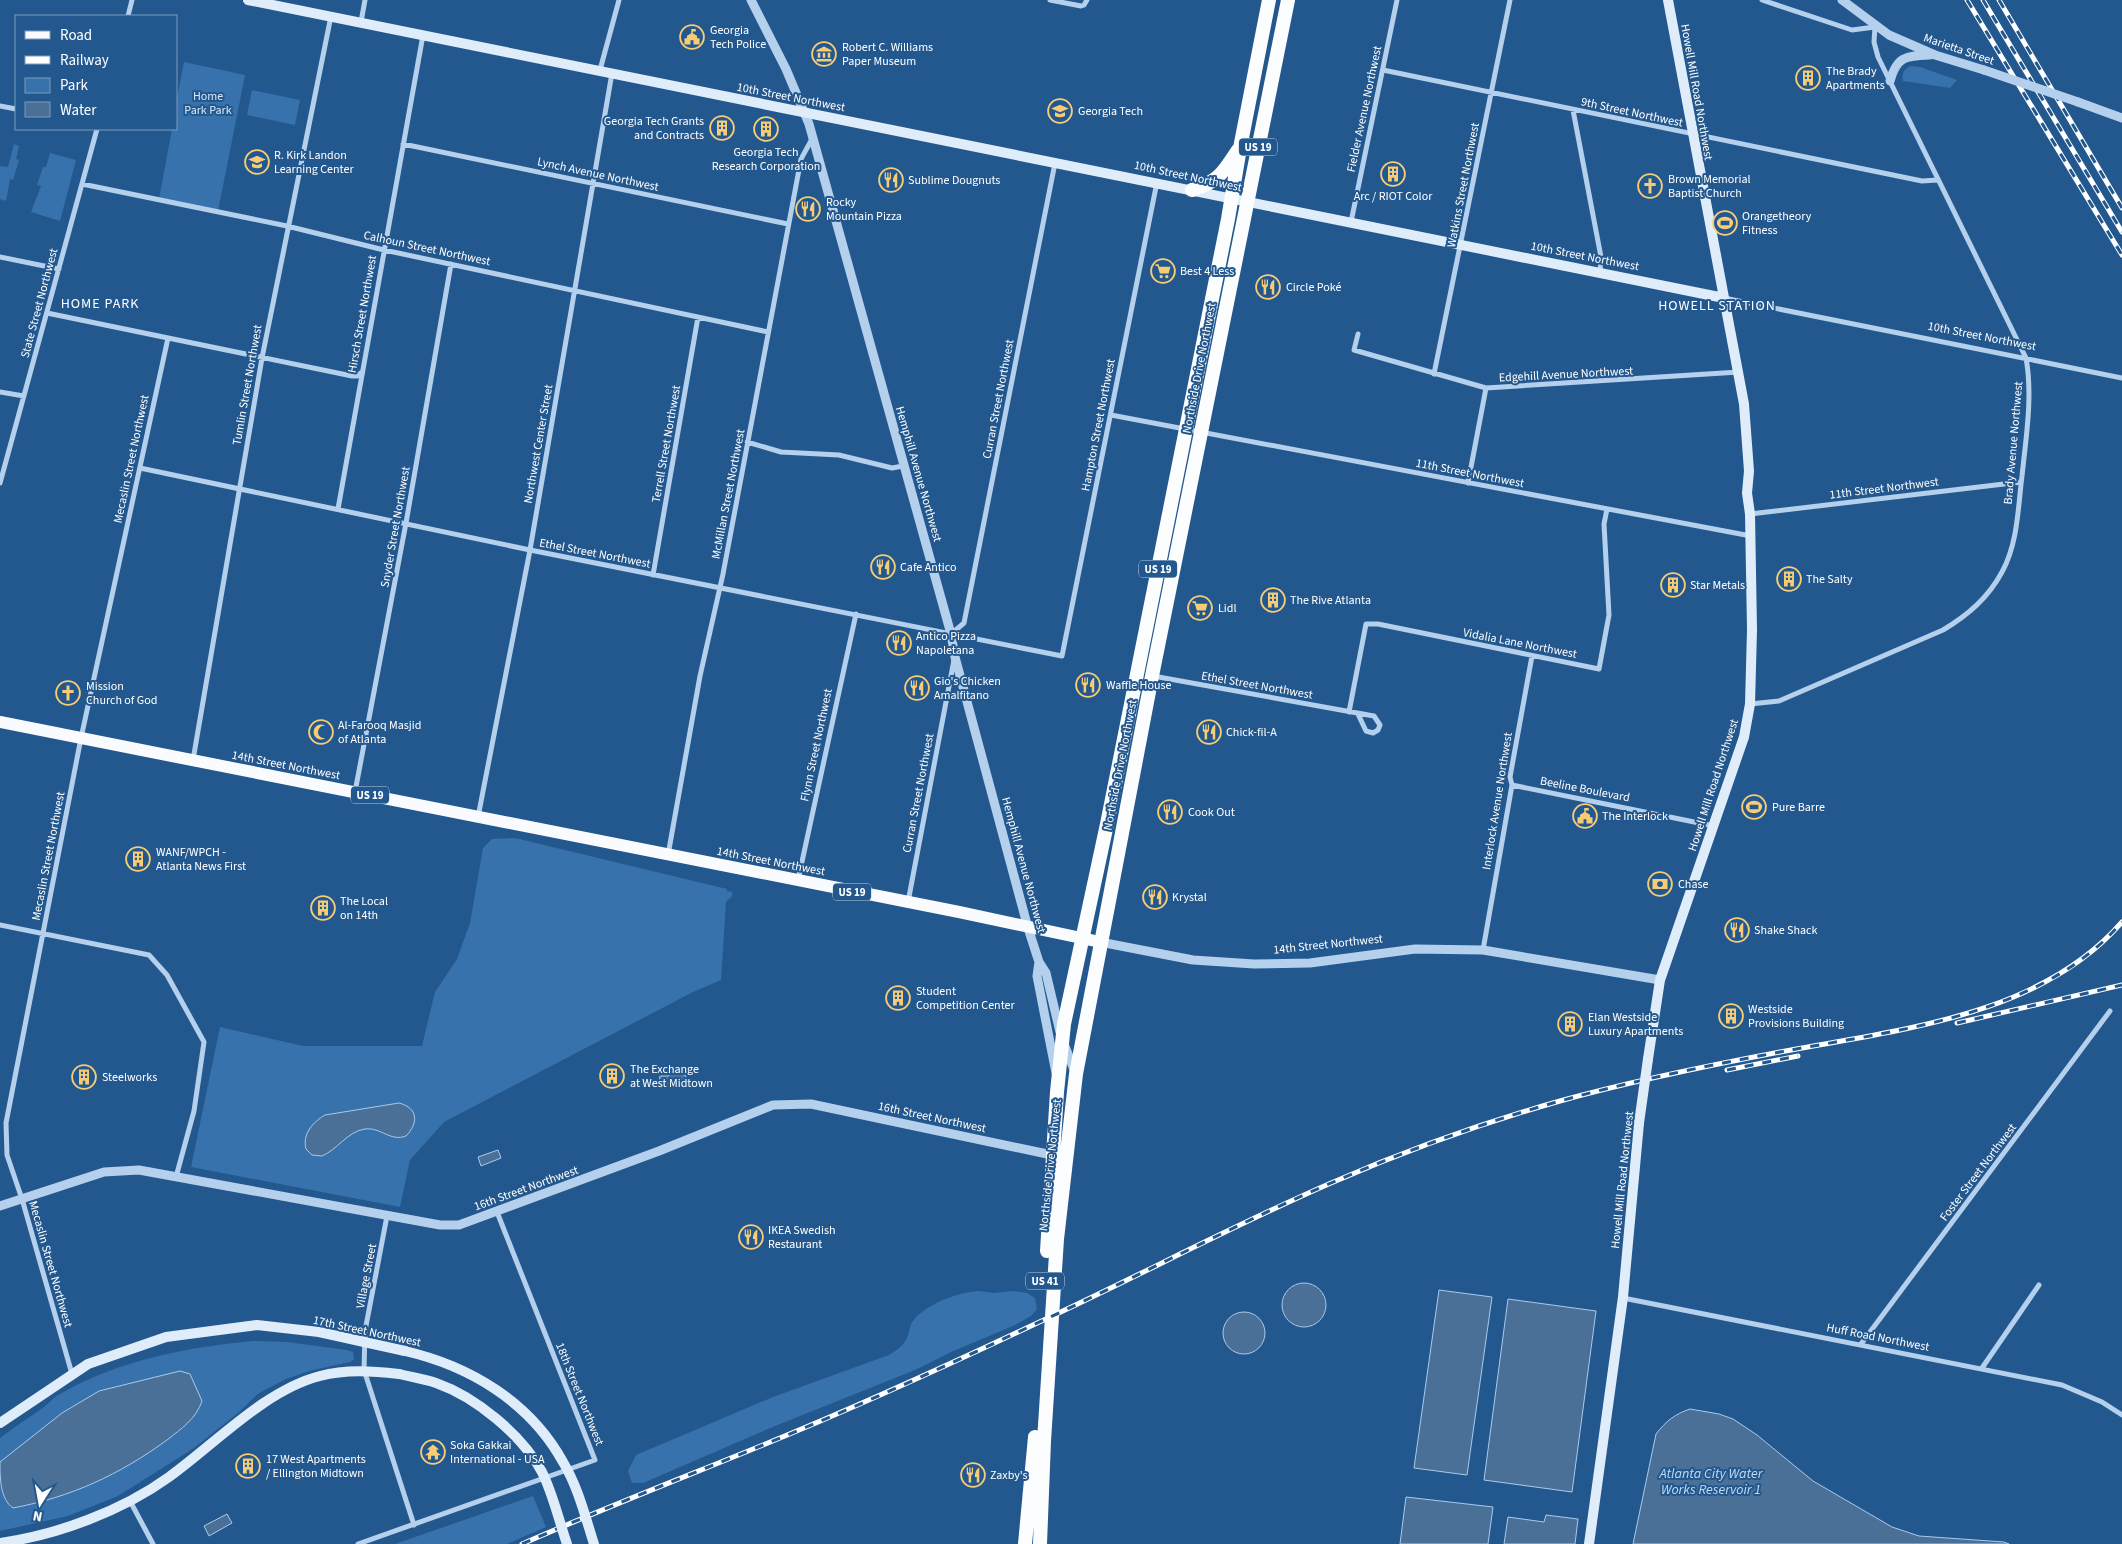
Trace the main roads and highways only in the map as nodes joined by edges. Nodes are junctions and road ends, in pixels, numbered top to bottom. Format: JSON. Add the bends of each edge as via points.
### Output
{"nodes":[{"id":1,"x":248,"y":0,"type":"edge"},
{"id":2,"x":1269,"y":0,"type":"edge"},
{"id":3,"x":1288,"y":0,"type":"edge"},
{"id":4,"x":1668,"y":0,"type":"edge"},
{"id":5,"x":1240,"y":148,"type":"junction"},
{"id":6,"x":1192,"y":190,"type":"junction"},
{"id":7,"x":1232,"y":198,"type":"junction"},
{"id":8,"x":1247,"y":201,"type":"junction"},
{"id":9,"x":1724,"y":298,"type":"junction"},
{"id":10,"x":1156,"y":580,"type":"junction"},
{"id":11,"x":1152,"y":676,"type":"junction"},
{"id":12,"x":0,"y":722,"type":"edge"},
{"id":13,"x":1082,"y":938,"type":"junction"},
{"id":14,"x":1100,"y":942,"type":"junction"},
{"id":15,"x":0,"y":1423,"type":"edge"},
{"id":16,"x":0,"y":1542,"type":"edge"},
{"id":17,"x":1025,"y":1542,"type":"edge"},
{"id":18,"x":568,"y":1544,"type":"edge"},
{"id":19,"x":594,"y":1544,"type":"edge"},
{"id":20,"x":1040,"y":1544,"type":"edge"},
{"id":21,"x":1589,"y":1544,"type":"edge"}],
"edges":[{"from":1,"to":6,"type":"main road","name":"10th Street Northwest"},
{"from":2,"to":5,"type":"highway","name":"Northside Drive Northwest","number":"US 19"},
{"from":3,"to":8,"type":"highway","name":"Northside Drive Northwest","number":"US 19"},
{"from":4,"to":9,"type":"main road","name":"Howell Mill Road Northwest"},
{"from":5,"to":6,"type":"highway","via":[[1216,180]]},
{"from":5,"to":7,"type":"highway","name":"Northside Drive Northwest","number":"US 19"},
{"from":6,"to":7,"type":"main road","name":"10th Street Northwest"},
{"from":7,"to":8,"type":"main road","name":"10th Street Northwest"},
{"from":7,"to":10,"type":"highway","name":"Northside Drive Northwest","number":"US 19"},
{"from":8,"to":9,"type":"main road","name":"10th Street Northwest"},
{"from":8,"to":11,"type":"highway","name":"Northside Drive Northwest","number":"US 19"},
{"from":9,"to":21,"type":"main road","name":"Howell Mill Road Northwest","bridge":true,"via":[[1740,372],[1747,433],[1751,536],[1750,704],[1744,737],[1660,980],[1640,1123],[1623,1297]]},
{"from":10,"to":11,"type":"highway","via":[[1158,606],[1147,657]]},
{"from":10,"to":13,"type":"highway","name":"Northside Drive Northwest","number":"US 19"},
{"from":11,"to":14,"type":"highway","name":"Northside Drive Northwest","number":"US 19"},
{"from":12,"to":13,"type":"main road","name":"14th Street Northwest","number":"US 19"},
{"from":13,"to":14,"type":"main road","name":"14th Street Northwest","number":"US 19"},
{"from":13,"to":17,"type":"highway","name":"Northside Drive Northwest","number":"US 41","via":[[1062,1041]]},
{"from":14,"to":20,"type":"highway","name":"Northside Drive Northwest","number":"US 41","via":[[1076,1074],[1057,1239]]},
{"from":15,"to":19,"type":"main road","name":"17th Street Northwest","bridge":true,"via":[[88,1364],[166,1337],[256,1325],[319,1332],[445,1363],[478,1378],[510,1399],[527,1414],[564,1463],[579,1496]]},
{"from":16,"to":18,"type":"main road","bridge":true,"via":[[49,1533],[129,1501],[168,1478],[275,1394],[319,1376],[364,1370],[436,1383],[465,1397],[500,1423],[524,1445],[542,1474]]}]}
